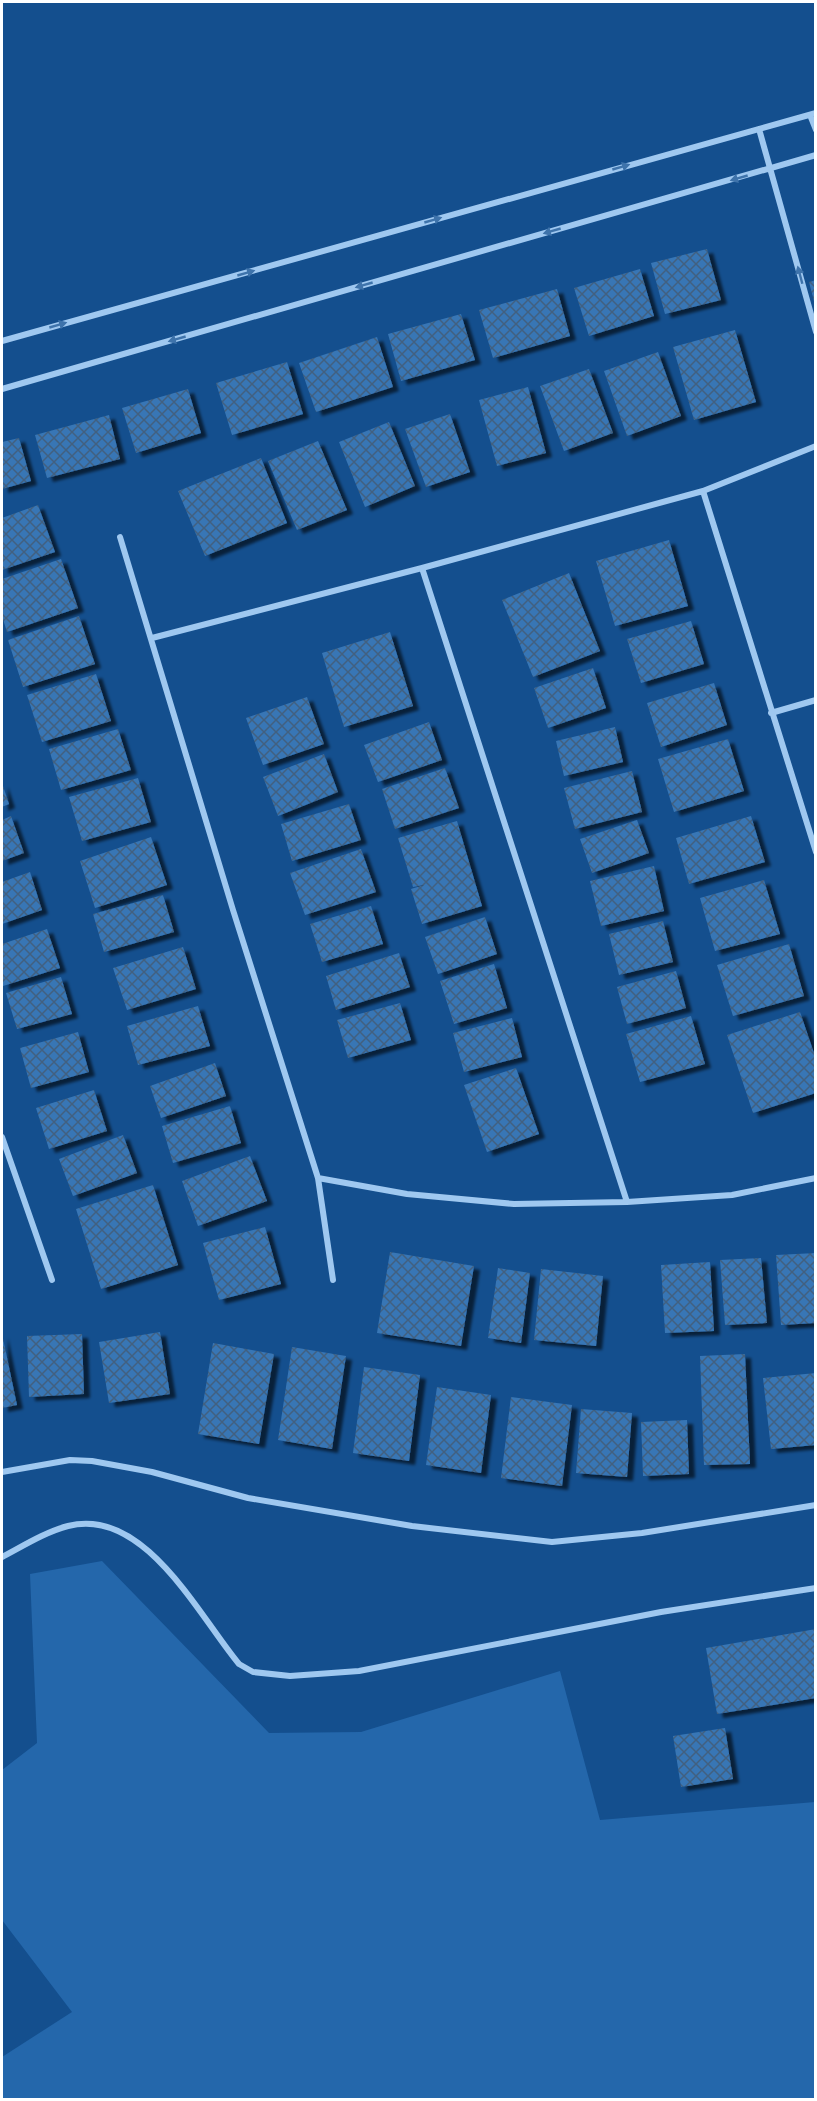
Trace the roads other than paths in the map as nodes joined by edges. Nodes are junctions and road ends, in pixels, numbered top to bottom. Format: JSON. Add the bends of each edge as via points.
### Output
{"nodes":[{"id":1,"x":813,"y":114,"type":"edge"},
{"id":2,"x":759,"y":129,"type":"junction"},
{"id":3,"x":816,"y":130,"type":"edge"},
{"id":4,"x":816,"y":155,"type":"edge"},
{"id":5,"x":771,"y":168,"type":"junction"},
{"id":6,"x":816,"y":332,"type":"edge"},
{"id":7,"x":2,"y":341,"type":"edge"},
{"id":8,"x":2,"y":389,"type":"edge"},
{"id":9,"x":816,"y":446,"type":"edge"},
{"id":10,"x":703,"y":491,"type":"junction"},
{"id":11,"x":120,"y":537,"type":"dead end"},
{"id":12,"x":422,"y":568,"type":"junction"},
{"id":13,"x":152,"y":638,"type":"junction"},
{"id":14,"x":816,"y":700,"type":"edge"},
{"id":15,"x":771,"y":713,"type":"junction"},
{"id":16,"x":816,"y":852,"type":"edge"},
{"id":17,"x":2,"y":1137,"type":"edge"},
{"id":18,"x":5,"y":1158,"type":"edge"},
{"id":19,"x":318,"y":1178,"type":"junction"},
{"id":20,"x":816,"y":1178,"type":"edge"},
{"id":21,"x":627,"y":1202,"type":"junction"},
{"id":22,"x":52,"y":1280,"type":"dead end"},
{"id":23,"x":333,"y":1280,"type":"dead end"},
{"id":24,"x":2,"y":1472,"type":"edge"},
{"id":25,"x":816,"y":1505,"type":"edge"},
{"id":26,"x":2,"y":1557,"type":"edge"},
{"id":27,"x":816,"y":1588,"type":"edge"}],
"edges":[{"from":1,"to":2,"type":"street"},
{"from":1,"to":3,"type":"street"},
{"from":2,"to":5,"type":"street"},
{"from":7,"to":2,"type":"street","one_way":true},
{"from":4,"to":5,"type":"street"},
{"from":6,"to":5,"type":"street","one_way":true},
{"from":5,"to":8,"type":"street","one_way":true},
{"from":9,"to":10,"type":"street"},
{"from":10,"to":12,"type":"street"},
{"from":10,"to":15,"type":"street"},
{"from":11,"to":13,"type":"street"},
{"from":12,"to":13,"type":"street"},
{"from":12,"to":21,"type":"street"},
{"from":13,"to":19,"type":"street"},
{"from":14,"to":15,"type":"street"},
{"from":15,"to":16,"type":"street"},
{"from":17,"to":18,"type":"street"},
{"from":18,"to":22,"type":"street"},
{"from":19,"to":21,"type":"street","via":[[407,1194],[478,1201]]},
{"from":19,"to":23,"type":"street"},
{"from":20,"to":21,"type":"street","via":[[732,1195]]},
{"from":24,"to":25,"type":"street","via":[[70,1460],[92,1461],[152,1472],[248,1498],[411,1526],[552,1542],[642,1533]]},
{"from":26,"to":27,"type":"street","via":[[68,1526],[100,1525],[116,1530],[156,1557],[240,1664],[253,1672],[290,1676],[358,1671],[661,1612]]}]}
